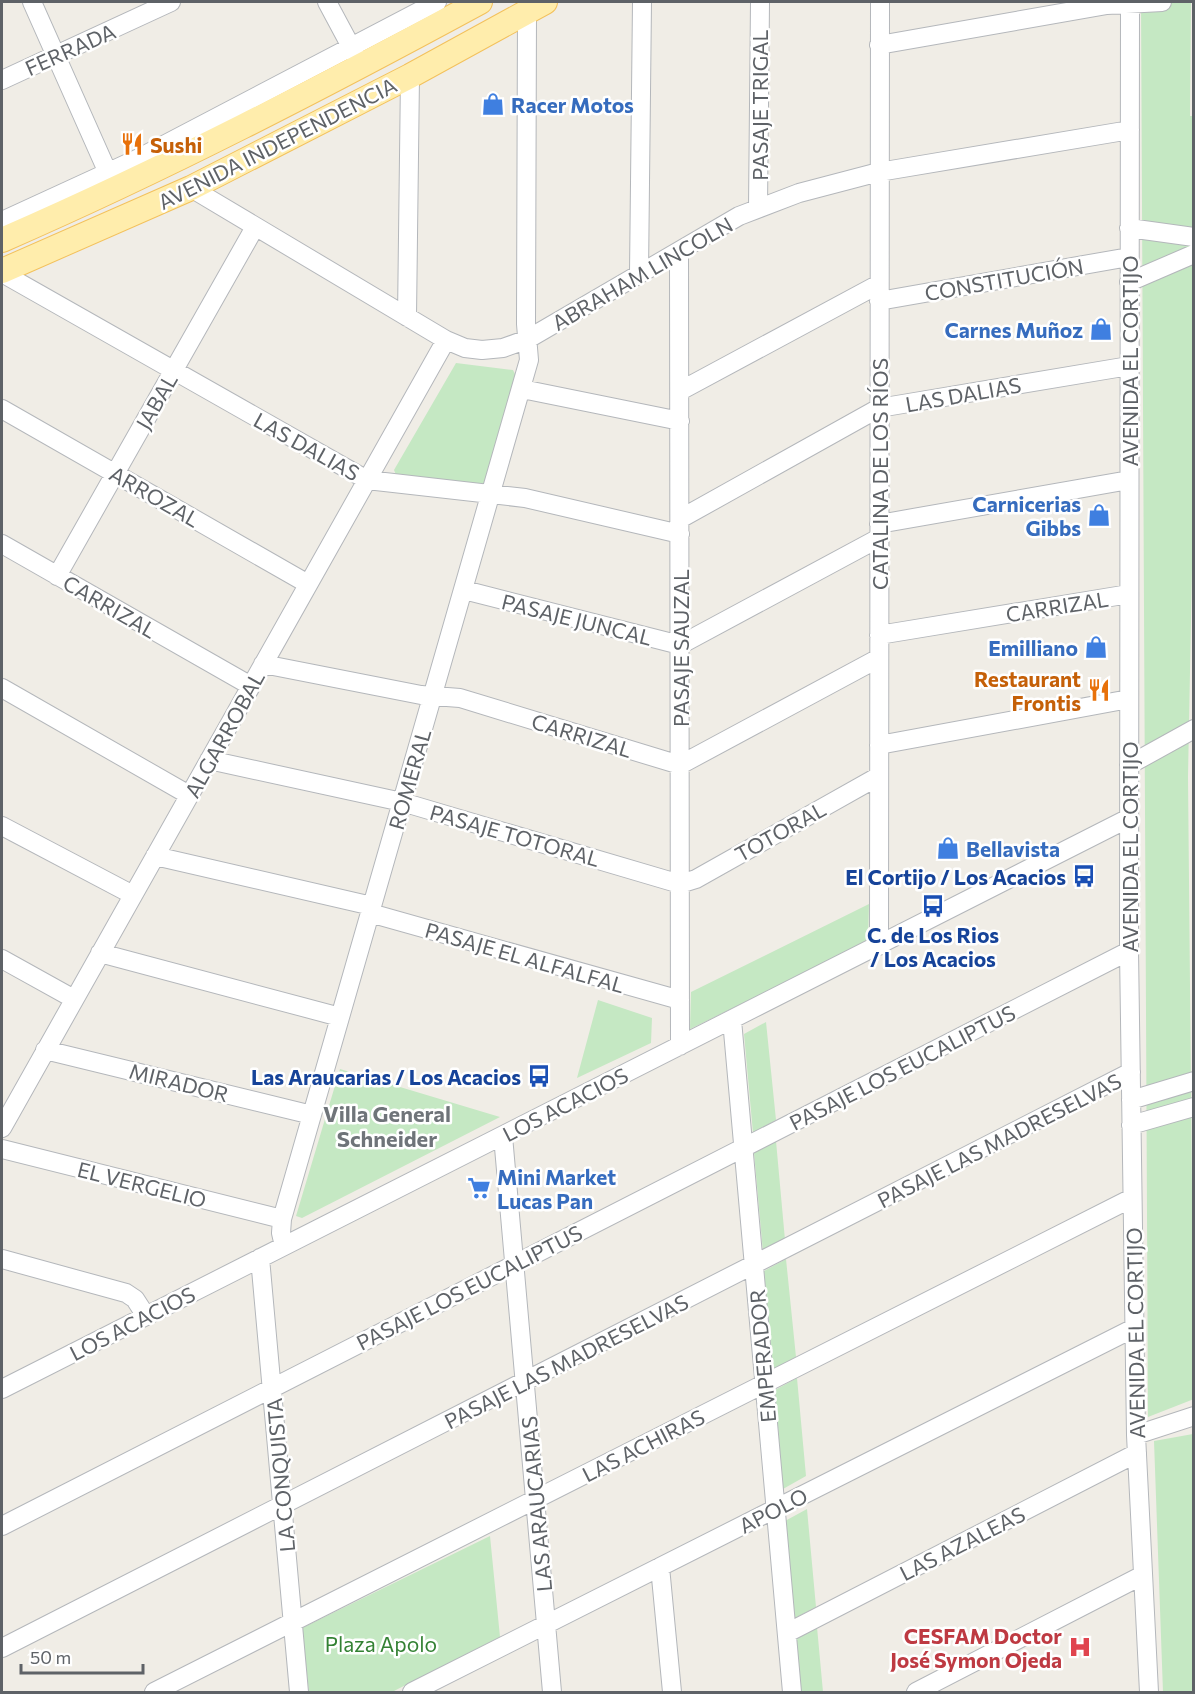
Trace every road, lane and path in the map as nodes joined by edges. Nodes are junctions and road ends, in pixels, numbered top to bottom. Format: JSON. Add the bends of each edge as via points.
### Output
{"nodes":[{"id":1,"x":32,"y":2,"type":"edge"},
{"id":2,"x":171,"y":2,"type":"edge"},
{"id":3,"x":327,"y":2,"type":"edge"},
{"id":4,"x":437,"y":2,"type":"edge"},
{"id":5,"x":480,"y":2,"type":"edge"},
{"id":6,"x":642,"y":2,"type":"edge"},
{"id":7,"x":760,"y":2,"type":"edge"},
{"id":8,"x":880,"y":2,"type":"edge"},
{"id":9,"x":1130,"y":2,"type":"edge"},
{"id":10,"x":1162,"y":2,"type":"edge"},
{"id":11,"x":536,"y":7,"type":"edge"},
{"id":12,"x":879,"y":45,"type":"junction"},
{"id":13,"x":57,"y":57,"type":"junction"},
{"id":14,"x":357,"y":57,"type":"junction"},
{"id":15,"x":410,"y":76,"type":"junction"},
{"id":16,"x":2,"y":80,"type":"edge"},
{"id":17,"x":1130,"y":130,"type":"junction"},
{"id":18,"x":879,"y":172,"type":"junction"},
{"id":19,"x":108,"y":173,"type":"junction"},
{"id":20,"x":191,"y":188,"type":"junction"},
{"id":21,"x":758,"y":207,"type":"junction"},
{"id":22,"x":2,"y":221,"type":"edge"},
{"id":23,"x":255,"y":226,"type":"junction"},
{"id":24,"x":1130,"y":228,"type":"junction"},
{"id":25,"x":1194,"y":237,"type":"edge"},
{"id":26,"x":2,"y":240,"type":"edge"},
{"id":27,"x":679,"y":251,"type":"junction"},
{"id":28,"x":1194,"y":254,"type":"edge"},
{"id":29,"x":1129,"y":257,"type":"junction"},
{"id":30,"x":2,"y":272,"type":"edge"},
{"id":31,"x":639,"y":273,"type":"junction"},
{"id":32,"x":1129,"y":282,"type":"junction"},
{"id":33,"x":879,"y":293,"type":"junction"},
{"id":34,"x":407,"y":317,"type":"junction"},
{"id":35,"x":528,"y":339,"type":"junction"},
{"id":36,"x":446,"y":340,"type":"junction"},
{"id":37,"x":1129,"y":366,"type":"junction"},
{"id":38,"x":173,"y":370,"type":"junction"},
{"id":39,"x":522,"y":389,"type":"junction"},
{"id":40,"x":680,"y":392,"type":"junction"},
{"id":41,"x":879,"y":408,"type":"junction"},
{"id":42,"x":2,"y":409,"type":"edge"},
{"id":43,"x":680,"y":421,"type":"junction"},
{"id":44,"x":115,"y":473,"type":"junction"},
{"id":45,"x":367,"y":480,"type":"junction"},
{"id":46,"x":1129,"y":480,"type":"junction"},
{"id":47,"x":492,"y":494,"type":"junction"},
{"id":48,"x":680,"y":526,"type":"junction"},
{"id":49,"x":879,"y":531,"type":"junction"},
{"id":50,"x":2,"y":544,"type":"edge"},
{"id":51,"x":57,"y":576,"type":"junction"},
{"id":52,"x":308,"y":584,"type":"junction"},
{"id":53,"x":464,"y":590,"type":"junction"},
{"id":54,"x":1129,"y":594,"type":"junction"},
{"id":55,"x":879,"y":635,"type":"junction"},
{"id":56,"x":681,"y":645,"type":"junction"},
{"id":57,"x":879,"y":658,"type":"junction"},
{"id":58,"x":263,"y":664,"type":"junction"},
{"id":59,"x":251,"y":686,"type":"junction"},
{"id":60,"x":2,"y":688,"type":"edge"},
{"id":61,"x":434,"y":695,"type":"junction"},
{"id":62,"x":1129,"y":699,"type":"junction"},
{"id":63,"x":1194,"y":729,"type":"edge"},
{"id":64,"x":879,"y":745,"type":"junction"},
{"id":65,"x":209,"y":760,"type":"junction"},
{"id":66,"x":680,"y":765,"type":"junction"},
{"id":67,"x":1129,"y":765,"type":"junction"},
{"id":68,"x":879,"y":776,"type":"junction"},
{"id":69,"x":189,"y":795,"type":"junction"},
{"id":70,"x":402,"y":802,"type":"junction"},
{"id":71,"x":1129,"y":818,"type":"junction"},
{"id":72,"x":2,"y":826,"type":"edge"},
{"id":73,"x":155,"y":856,"type":"junction"},
{"id":74,"x":680,"y":884,"type":"junction"},
{"id":75,"x":133,"y":895,"type":"junction"},
{"id":76,"x":371,"y":909,"type":"junction"},
{"id":77,"x":879,"y":946,"type":"junction"},
{"id":78,"x":1129,"y":951,"type":"junction"},
{"id":79,"x":100,"y":953,"type":"junction"},
{"id":80,"x":2,"y":959,"type":"edge"},
{"id":81,"x":74,"y":999,"type":"junction"},
{"id":82,"x":680,"y":1000,"type":"junction"},
{"id":83,"x":340,"y":1017,"type":"junction"},
{"id":84,"x":732,"y":1020,"type":"junction"},
{"id":85,"x":680,"y":1046,"type":"junction"},
{"id":86,"x":45,"y":1050,"type":"junction"},
{"id":87,"x":1131,"y":1072,"type":"junction"},
{"id":88,"x":1194,"y":1081,"type":"edge"},
{"id":89,"x":1131,"y":1100,"type":"junction"},
{"id":90,"x":1194,"y":1107,"type":"edge"},
{"id":91,"x":312,"y":1114,"type":"junction"},
{"id":92,"x":1131,"y":1125,"type":"junction"},
{"id":93,"x":2,"y":1128,"type":"edge"},
{"id":94,"x":503,"y":1136,"type":"junction"},
{"id":95,"x":743,"y":1148,"type":"junction"},
{"id":96,"x":2,"y":1149,"type":"edge"},
{"id":97,"x":1132,"y":1197,"type":"junction"},
{"id":98,"x":282,"y":1219,"type":"junction"},
{"id":99,"x":284,"y":1246,"type":"junction"},
{"id":100,"x":260,"y":1258,"type":"junction"},
{"id":101,"x":2,"y":1259,"type":"edge"},
{"id":102,"x":515,"y":1264,"type":"junction"},
{"id":103,"x":754,"y":1265,"type":"junction"},
{"id":104,"x":146,"y":1316,"type":"junction"},
{"id":105,"x":1134,"y":1328,"type":"junction"},
{"id":106,"x":526,"y":1382,"type":"junction"},
{"id":107,"x":764,"y":1383,"type":"junction"},
{"id":108,"x":272,"y":1387,"type":"junction"},
{"id":109,"x":2,"y":1389,"type":"edge"},
{"id":110,"x":1194,"y":1416,"type":"edge"},
{"id":111,"x":1136,"y":1444,"type":"junction"},
{"id":112,"x":535,"y":1500,"type":"junction"},
{"id":113,"x":283,"y":1504,"type":"junction"},
{"id":114,"x":775,"y":1509,"type":"junction"},
{"id":115,"x":2,"y":1526,"type":"edge"},
{"id":116,"x":660,"y":1567,"type":"junction"},
{"id":117,"x":1143,"y":1575,"type":"junction"},
{"id":118,"x":294,"y":1623,"type":"junction"},
{"id":119,"x":546,"y":1625,"type":"junction"},
{"id":120,"x":787,"y":1633,"type":"junction"},
{"id":121,"x":2,"y":1648,"type":"edge"},
{"id":122,"x":422,"y":1690,"type":"edge"},
{"id":123,"x":154,"y":1692,"type":"edge"},
{"id":124,"x":299,"y":1692,"type":"edge"},
{"id":125,"x":552,"y":1692,"type":"edge"},
{"id":126,"x":672,"y":1692,"type":"edge"},
{"id":127,"x":792,"y":1692,"type":"edge"},
{"id":128,"x":916,"y":1692,"type":"edge"},
{"id":129,"x":1149,"y":1692,"type":"edge"}],
"edges":[{"from":1,"to":13,"type":"street"},
{"from":2,"to":13,"type":"street","name":"FERRADA"},
{"from":3,"to":14,"type":"street"},
{"from":4,"to":14,"type":"street","name":"AVENIDA INDEPENDENCIA"},
{"from":5,"to":14,"type":"main road","name":"AVENIDA INDEPENDENCIA"},
{"from":6,"to":31,"type":"street"},
{"from":7,"to":21,"type":"street","name":"PASAJE TRIGAL"},
{"from":8,"to":12,"type":"street","name":"CATALINA DE LOS RÍOS"},
{"from":9,"to":10,"type":"street"},
{"from":9,"to":12,"type":"street"},
{"from":9,"to":17,"type":"street","name":"AVENIDA EL CORTIJO"},
{"from":11,"to":15,"type":"main road","name":"AVENIDA INDEPENDENCIA"},
{"from":11,"to":35,"type":"street","name":"ROMERAL"},
{"from":12,"to":18,"type":"street","name":"CATALINA DE LOS RÍOS"},
{"from":13,"to":16,"type":"street","name":"FERRADA"},
{"from":13,"to":19,"type":"street"},
{"from":14,"to":19,"type":"street","name":"AVENIDA INDEPENDENCIA"},
{"from":14,"to":26,"type":"main road","name":"AVENIDA INDEPENDENCIA","via":[[199,149]]},
{"from":15,"to":20,"type":"main road","name":"AVENIDA INDEPENDENCIA"},
{"from":15,"to":34,"type":"street"},
{"from":17,"to":18,"type":"street","name":"ABRAHAM LINCOLN"},
{"from":17,"to":24,"type":"street","name":"AVENIDA EL CORTIJO"},
{"from":18,"to":21,"type":"street","name":"ABRAHAM LINCOLN"},
{"from":18,"to":33,"type":"street","name":"CATALINA DE LOS RÍOS"},
{"from":19,"to":22,"type":"street","name":"AVENIDA INDEPENDENCIA"},
{"from":20,"to":23,"type":"street","name":"ABRAHAM LINCOLN"},
{"from":20,"to":30,"type":"main road","name":"AVENIDA INDEPENDENCIA"},
{"from":21,"to":27,"type":"street","name":"ABRAHAM LINCOLN"},
{"from":23,"to":34,"type":"street","name":"ABRAHAM LINCOLN"},
{"from":23,"to":38,"type":"street","name":"JABAL"},
{"from":24,"to":25,"type":"street"},
{"from":24,"to":29,"type":"street","name":"AVENIDA EL CORTIJO"},
{"from":27,"to":31,"type":"street","name":"ABRAHAM LINCOLN"},
{"from":27,"to":40,"type":"street","name":"PASAJE SAUZAL"},
{"from":28,"to":32,"type":"street"},
{"from":29,"to":32,"type":"street","name":"AVENIDA EL CORTIJO"},
{"from":29,"to":33,"type":"street","name":"CONSTITUCIÓN"},
{"from":30,"to":38,"type":"street","name":"LAS DALIAS"},
{"from":31,"to":35,"type":"street","name":"ABRAHAM LINCOLN"},
{"from":32,"to":37,"type":"street","name":"AVENIDA EL CORTIJO"},
{"from":33,"to":40,"type":"street","name":"CONSTITUCIÓN"},
{"from":33,"to":41,"type":"street","name":"CATALINA DE LOS RÍOS"},
{"from":34,"to":36,"type":"street","name":"ABRAHAM LINCOLN"},
{"from":35,"to":36,"type":"street","name":"ABRAHAM LINCOLN","via":[[482,350]]},
{"from":35,"to":39,"type":"street","name":"ROMERAL","via":[[529,360]]},
{"from":36,"to":45,"type":"street","name":"ALGARROBAL"},
{"from":37,"to":41,"type":"street","name":"LAS DALIAS"},
{"from":37,"to":46,"type":"street","name":"AVENIDA EL CORTIJO"},
{"from":38,"to":44,"type":"street","name":"JABAL"},
{"from":38,"to":45,"type":"street","name":"LAS DALIAS"},
{"from":39,"to":43,"type":"street"},
{"from":39,"to":47,"type":"street","name":"ROMERAL"},
{"from":40,"to":43,"type":"street","name":"PASAJE SAUZAL"},
{"from":41,"to":48,"type":"street","name":"LAS DALIAS"},
{"from":41,"to":49,"type":"street","name":"CATALINA DE LOS RÍOS"},
{"from":42,"to":44,"type":"street","name":"ARROZAL"},
{"from":43,"to":48,"type":"street","name":"PASAJE SAUZAL"},
{"from":44,"to":51,"type":"street","name":"JABAL"},
{"from":44,"to":52,"type":"street","name":"ARROZAL"},
{"from":45,"to":47,"type":"street","name":"LAS DALIAS"},
{"from":45,"to":52,"type":"street","name":"ALGARROBAL"},
{"from":46,"to":49,"type":"street","name":"PASAJE JUNCAL"},
{"from":46,"to":54,"type":"street","name":"AVENIDA EL CORTIJO"},
{"from":47,"to":48,"type":"street","name":"LAS DALIAS"},
{"from":47,"to":53,"type":"street","name":"ROMERAL"},
{"from":48,"to":56,"type":"street","name":"PASAJE SAUZAL"},
{"from":49,"to":55,"type":"street","name":"CATALINA DE LOS RÍOS"},
{"from":49,"to":56,"type":"street","name":"PASAJE JUNCAL"},
{"from":50,"to":51,"type":"street","name":"CARRIZAL"},
{"from":51,"to":59,"type":"street","name":"CARRIZAL"},
{"from":52,"to":58,"type":"street","name":"ALGARROBAL"},
{"from":53,"to":56,"type":"street","name":"PASAJE JUNCAL"},
{"from":53,"to":61,"type":"street","name":"ROMERAL"},
{"from":54,"to":55,"type":"street","name":"CARRIZAL"},
{"from":54,"to":62,"type":"street","name":"AVENIDA EL CORTIJO"},
{"from":55,"to":57,"type":"street","name":"CATALINA DE LOS RÍOS"},
{"from":56,"to":66,"type":"street","name":"PASAJE SAUZAL"},
{"from":57,"to":64,"type":"street","name":"CATALINA DE LOS RÍOS"},
{"from":57,"to":66,"type":"street"},
{"from":58,"to":59,"type":"street","name":"ALGARROBAL"},
{"from":58,"to":61,"type":"street","name":"CARRIZAL"},
{"from":59,"to":65,"type":"street","name":"ALGARROBAL"},
{"from":60,"to":69,"type":"street"},
{"from":61,"to":66,"type":"street","name":"CARRIZAL","via":[[460,698]]},
{"from":61,"to":70,"type":"street","name":"ROMERAL"},
{"from":62,"to":64,"type":"street"},
{"from":62,"to":67,"type":"street","name":"AVENIDA EL CORTIJO"},
{"from":63,"to":67,"type":"street"},
{"from":64,"to":68,"type":"street","name":"CATALINA DE LOS RÍOS"},
{"from":65,"to":69,"type":"street","name":"ALGARROBAL"},
{"from":65,"to":70,"type":"street","name":"PASAJE TOTORAL"},
{"from":66,"to":74,"type":"street","name":"PASAJE SAUZAL"},
{"from":67,"to":71,"type":"street","name":"AVENIDA EL CORTIJO"},
{"from":68,"to":74,"type":"street","name":"TOTORAL","via":[[696,879]]},
{"from":68,"to":77,"type":"street","name":"CATALINA DE LOS RÍOS"},
{"from":69,"to":73,"type":"street","name":"ALGARROBAL"},
{"from":70,"to":74,"type":"street","name":"PASAJE TOTORAL"},
{"from":70,"to":76,"type":"street","name":"ROMERAL"},
{"from":71,"to":77,"type":"street","name":"LOS ACACIOS"},
{"from":71,"to":78,"type":"street","name":"AVENIDA EL CORTIJO"},
{"from":72,"to":75,"type":"street"},
{"from":73,"to":75,"type":"street","name":"ALGARROBAL"},
{"from":73,"to":76,"type":"street","name":"PASAJE EL ALFALFAL"},
{"from":74,"to":82,"type":"street","name":"PASAJE SAUZAL"},
{"from":75,"to":79,"type":"street","name":"ALGARROBAL"},
{"from":76,"to":82,"type":"street","name":"PASAJE EL ALFALFAL"},
{"from":76,"to":83,"type":"street","name":"ROMERAL"},
{"from":77,"to":84,"type":"street","name":"LOS ACACIOS"},
{"from":78,"to":87,"type":"street","name":"AVENIDA EL CORTIJO"},
{"from":78,"to":95,"type":"street","name":"PASAJE LOS EUCALIPTUS"},
{"from":79,"to":81,"type":"street","name":"ALGARROBAL"},
{"from":79,"to":83,"type":"street"},
{"from":80,"to":81,"type":"street"},
{"from":81,"to":86,"type":"street","name":"ALGARROBAL"},
{"from":82,"to":85,"type":"street","name":"PASAJE SAUZAL"},
{"from":83,"to":91,"type":"street","name":"ROMERAL"},
{"from":84,"to":85,"type":"street","name":"LOS ACACIOS"},
{"from":84,"to":95,"type":"street","name":"EMPERADOR"},
{"from":85,"to":94,"type":"street","name":"LOS ACACIOS"},
{"from":86,"to":91,"type":"street","name":"MIRADOR"},
{"from":86,"to":93,"type":"street","name":"ALGARROBAL"},
{"from":87,"to":89,"type":"street","name":"AVENIDA EL CORTIJO"},
{"from":87,"to":103,"type":"street","name":"PASAJE LAS MADRESELVAS"},
{"from":88,"to":89,"type":"street"},
{"from":89,"to":92,"type":"street","name":"AVENIDA EL CORTIJO"},
{"from":90,"to":92,"type":"street"},
{"from":91,"to":98,"type":"street","name":"ROMERAL"},
{"from":92,"to":97,"type":"street","name":"AVENIDA EL CORTIJO"},
{"from":94,"to":99,"type":"street","name":"LOS ACACIOS"},
{"from":94,"to":102,"type":"street","name":"LAS ARAUCARIAS"},
{"from":95,"to":102,"type":"street","name":"PASAJE LOS EUCALIPTUS"},
{"from":95,"to":103,"type":"street","name":"EMPERADOR"},
{"from":96,"to":98,"type":"street","name":"EL VERGELIO"},
{"from":97,"to":105,"type":"street","name":"AVENIDA EL CORTIJO"},
{"from":97,"to":107,"type":"street","name":"LAS ACHIRAS"},
{"from":98,"to":99,"type":"street"},
{"from":99,"to":100,"type":"street","name":"LOS ACACIOS"},
{"from":100,"to":104,"type":"street","name":"LOS ACACIOS"},
{"from":100,"to":108,"type":"street","name":"LA CONQUISTA"},
{"from":101,"to":104,"type":"street","via":[[126,1293]]},
{"from":102,"to":106,"type":"street","name":"LAS ARAUCARIAS"},
{"from":102,"to":108,"type":"street","name":"PASAJE LOS EUCALIPTUS"},
{"from":103,"to":106,"type":"street","name":"PASAJE LAS MADRESELVAS"},
{"from":103,"to":107,"type":"street","name":"EMPERADOR"},
{"from":104,"to":109,"type":"street","name":"LOS ACACIOS"},
{"from":105,"to":111,"type":"street","name":"AVENIDA EL CORTIJO"},
{"from":105,"to":114,"type":"street","name":"APOLO"},
{"from":106,"to":112,"type":"street","name":"LAS ARAUCARIAS"},
{"from":106,"to":113,"type":"street","name":"PASAJE LAS MADRESELVAS"},
{"from":107,"to":112,"type":"street","name":"LAS ACHIRAS"},
{"from":107,"to":114,"type":"street","name":"EMPERADOR"},
{"from":108,"to":113,"type":"street","name":"LA CONQUISTA"},
{"from":108,"to":115,"type":"street","name":"PASAJE LOS EUCALIPTUS"},
{"from":110,"to":111,"type":"street","name":"LAS AZALEAS"},
{"from":111,"to":117,"type":"street","name":"AVENIDA EL CORTIJO"},
{"from":111,"to":120,"type":"street","name":"LAS AZALEAS"},
{"from":112,"to":118,"type":"street","name":"LAS ACHIRAS"},
{"from":112,"to":119,"type":"street","name":"LAS ARAUCARIAS"},
{"from":113,"to":118,"type":"street","name":"LA CONQUISTA"},
{"from":113,"to":121,"type":"street","name":"PASAJE LAS MADRESELVAS"},
{"from":114,"to":116,"type":"street","name":"APOLO"},
{"from":114,"to":120,"type":"street","name":"EMPERADOR"},
{"from":116,"to":119,"type":"street","name":"APOLO"},
{"from":116,"to":126,"type":"street"},
{"from":117,"to":128,"type":"street"},
{"from":117,"to":129,"type":"street","name":"AVENIDA EL CORTIJO"},
{"from":118,"to":123,"type":"street","name":"LAS ACHIRAS"},
{"from":118,"to":124,"type":"street","name":"LA CONQUISTA"},
{"from":119,"to":122,"type":"street","name":"APOLO"},
{"from":119,"to":125,"type":"street","name":"LAS ARAUCARIAS"},
{"from":120,"to":127,"type":"street","name":"EMPERADOR"}]}
